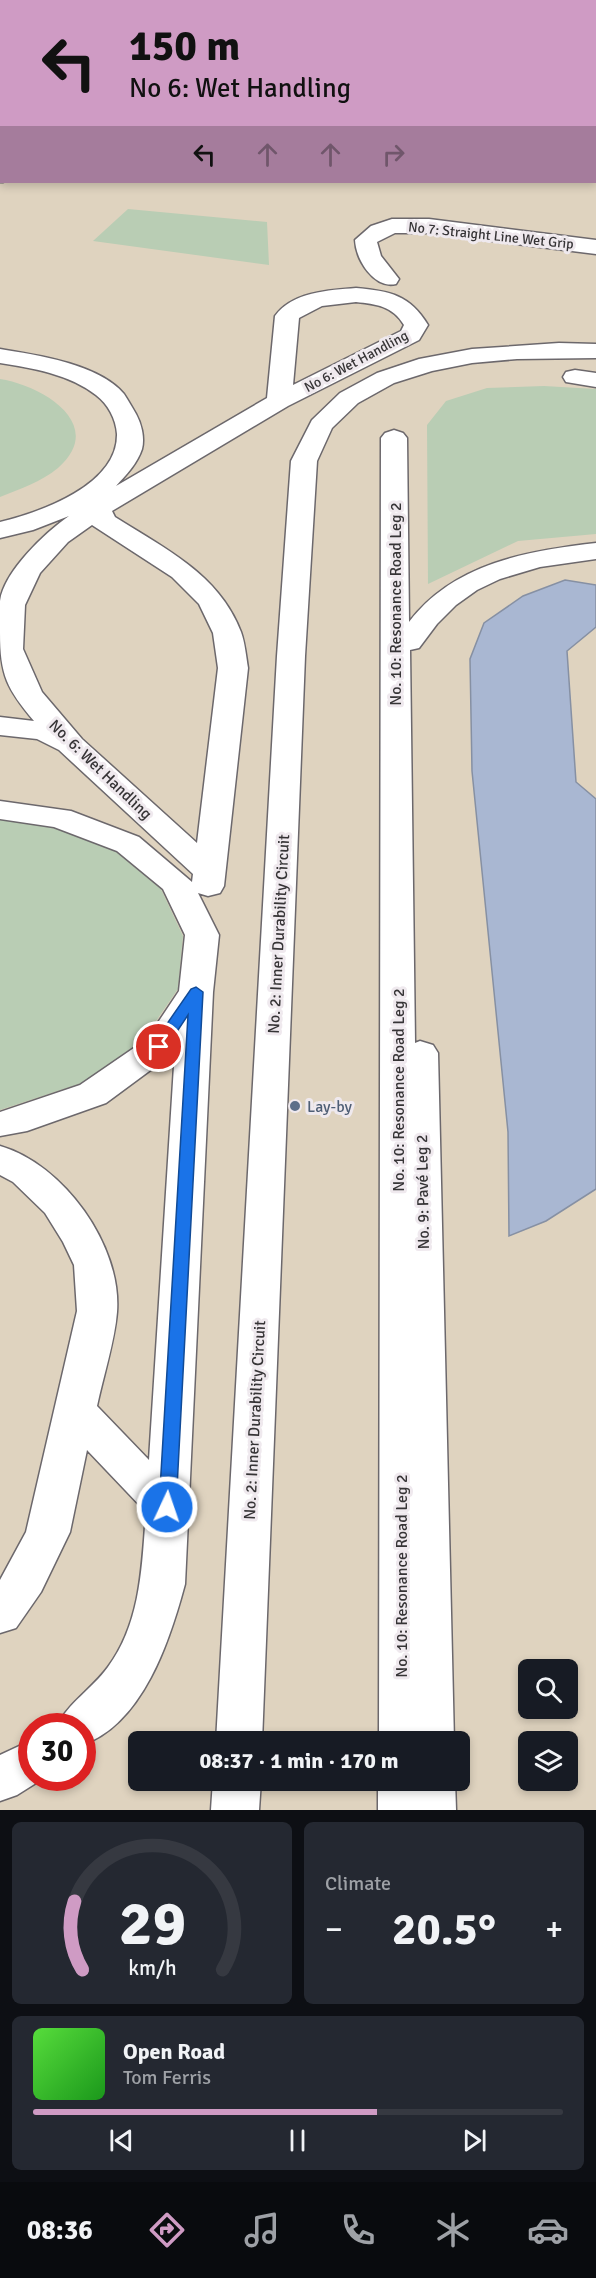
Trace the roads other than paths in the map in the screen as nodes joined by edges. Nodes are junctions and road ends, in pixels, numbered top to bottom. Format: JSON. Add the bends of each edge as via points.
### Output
{"nodes":[{"id":1,"x":596,"y":247,"type":"edge"},
{"id":2,"x":388,"y":279,"type":"dead end"},
{"id":3,"x":0,"y":356,"type":"edge"},
{"id":4,"x":589,"y":369,"type":"edge"},
{"id":5,"x":279,"y":401,"type":"junction"},
{"id":6,"x":400,"y":438,"type":"joint"},
{"id":7,"x":110,"y":481,"type":"junction"},
{"id":8,"x":97,"y":509,"type":"junction"},
{"id":9,"x":0,"y":530,"type":"edge"},
{"id":10,"x":596,"y":551,"type":"edge"},
{"id":11,"x":409,"y":642,"type":"junction"},
{"id":12,"x":0,"y":726,"type":"edge"},
{"id":13,"x":71,"y":745,"type":"junction"},
{"id":14,"x":0,"y":810,"type":"edge"},
{"id":15,"x":209,"y":871,"type":"junction"},
{"id":16,"x":202,"y":936,"type":"junction"},
{"id":17,"x":196,"y":992,"type":"junction"},
{"id":18,"x":0,"y":1124,"type":"edge"},
{"id":19,"x":0,"y":1159,"type":"edge"},
{"id":20,"x":75,"y":1410,"type":"junction"},
{"id":21,"x":167,"y":1507,"type":"junction"},
{"id":22,"x":0,"y":1615,"type":"edge"},
{"id":23,"x":94,"y":1713,"type":"edge"},
{"id":24,"x":240,"y":1731,"type":"edge"},
{"id":25,"x":402,"y":1731,"type":"edge"},
{"id":26,"x":431,"y":1731,"type":"edge"},
{"id":27,"x":18,"y":1769,"type":"edge"},
{"id":28,"x":0,"y":1780,"type":"edge"},
{"id":29,"x":236,"y":1791,"type":"edge"},
{"id":30,"x":402,"y":1791,"type":"edge"},
{"id":31,"x":431,"y":1791,"type":"edge"},
{"id":32,"x":235,"y":1810,"type":"edge"},
{"id":33,"x":402,"y":1810,"type":"edge"},
{"id":34,"x":432,"y":1810,"type":"edge"}],
"edges":[{"from":1,"to":2,"type":"street","name":"No 7: Straight Line Wet Grip","via":[[429,226],[392,226],[366,240],[365,247]]},
{"from":3,"to":7,"type":"street","via":[[34,361],[80,376],[113,397],[130,423],[129,452]]},
{"from":4,"to":24,"type":"street","name":"No. 2: Inner Durability Circuit","via":[[499,352],[420,368],[354,395],[325,420],[307,448],[291,657]]},
{"from":5,"to":5,"type":"street","name":"No 6: Wet Handling","via":[[411,334],[416,325],[414,318],[398,303],[365,296],[336,296],[293,309],[287,316]]},
{"from":5,"to":8,"type":"street","name":"No 6: Wet Handling"},
{"from":6,"to":11,"type":"street","name":"No. 9: Pavé Leg 2"},
{"from":6,"to":25,"type":"street","name":"No. 10: Resonance Road Leg 2"},
{"from":7,"to":8,"type":"street"},
{"from":7,"to":9,"type":"street","via":[[72,507]]},
{"from":8,"to":13,"type":"street","name":"No. 6: Wet Handling","via":[[58,536],[28,570],[11,605],[9,649],[28,695]]},
{"from":8,"to":15,"type":"street","via":[[103,521],[182,571],[211,601],[227,633],[233,668]]},
{"from":10,"to":11,"type":"street","via":[[542,558],[471,581],[443,599]]},
{"from":11,"to":26,"type":"street","name":"No. 9: Pavé Leg 2"},
{"from":12,"to":13,"type":"street","via":[[44,731]]},
{"from":13,"to":15,"type":"street","name":"No. 6: Wet Handling"},
{"from":14,"to":16,"type":"street","via":[[60,818],[128,844],[177,884]]},
{"from":15,"to":16,"type":"street"},
{"from":16,"to":17,"type":"street"},
{"from":17,"to":18,"type":"street","via":[[159,1047],[93,1094]]},
{"from":17,"to":21,"type":"street"},
{"from":19,"to":20,"type":"street","via":[[26,1173],[58,1204],[81,1238],[93,1265],[98,1311]]},
{"from":20,"to":21,"type":"street"},
{"from":20,"to":22,"type":"street","via":[[48,1532],[25,1579]]},
{"from":21,"to":23,"type":"street","via":[[163,1584],[145,1642],[136,1664]]},
{"from":27,"to":28,"type":"street"},
{"from":29,"to":32,"type":"street"},
{"from":30,"to":33,"type":"street"},
{"from":31,"to":34,"type":"street"}]}
